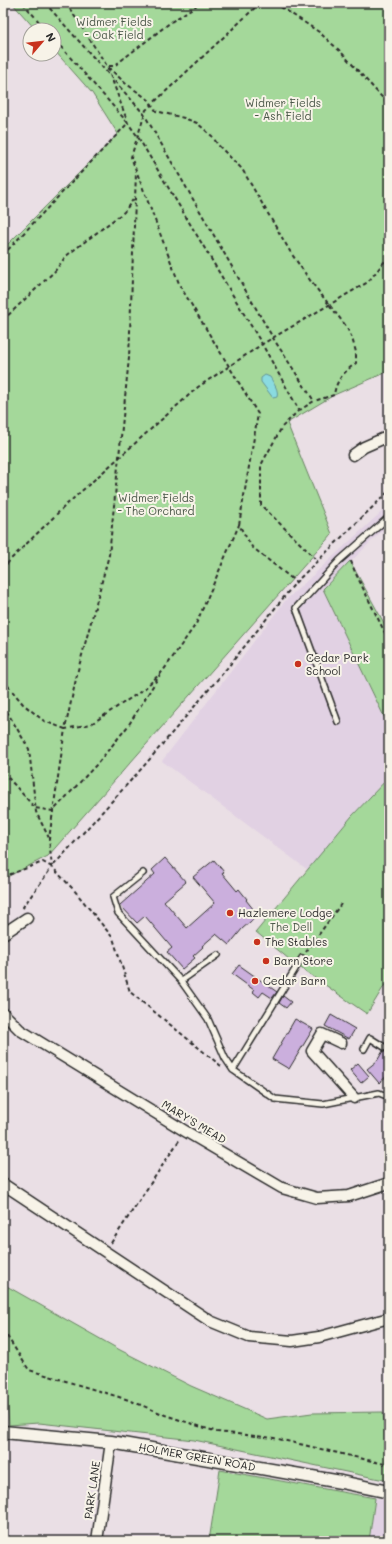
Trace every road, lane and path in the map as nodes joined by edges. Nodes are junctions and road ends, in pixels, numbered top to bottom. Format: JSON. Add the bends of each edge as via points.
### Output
{"nodes":[{"id":1,"x":23,"y":3,"type":"edge"},
{"id":2,"x":45,"y":3,"type":"edge"},
{"id":3,"x":66,"y":3,"type":"edge"},
{"id":4,"x":200,"y":3,"type":"edge"},
{"id":5,"x":260,"y":3,"type":"edge"},
{"id":6,"x":275,"y":3,"type":"edge"},
{"id":7,"x":39,"y":22,"type":"edge"},
{"id":8,"x":62,"y":48,"type":"edge"},
{"id":9,"x":107,"y":66,"type":"junction"},
{"id":10,"x":112,"y":78,"type":"junction"},
{"id":11,"x":152,"y":104,"type":"junction"},
{"id":12,"x":389,"y":105,"type":"edge"},
{"id":13,"x":144,"y":114,"type":"junction"},
{"id":14,"x":128,"y":123,"type":"junction"},
{"id":15,"x":138,"y":137,"type":"junction"},
{"id":16,"x":136,"y":171,"type":"junction"},
{"id":17,"x":136,"y":197,"type":"junction"},
{"id":18,"x":3,"y":255,"type":"edge"},
{"id":19,"x":389,"y":256,"type":"edge"},
{"id":20,"x":329,"y":305,"type":"junction"},
{"id":21,"x":3,"y":320,"type":"edge"},
{"id":22,"x":273,"y":338,"type":"junction"},
{"id":23,"x":262,"y":344,"type":"junction"},
{"id":24,"x":228,"y":366,"type":"junction"},
{"id":25,"x":314,"y":401,"type":"junction"},
{"id":26,"x":300,"y":410,"type":"junction"},
{"id":27,"x":389,"y":436,"type":"edge"},
{"id":28,"x":353,"y":455,"type":"dead end"},
{"id":29,"x":119,"y":458,"type":"junction"},
{"id":30,"x":389,"y":491,"type":"edge"},
{"id":31,"x":389,"y":517,"type":"edge"},
{"id":32,"x":239,"y":525,"type":"junction"},
{"id":33,"x":356,"y":556,"type":"dead end"},
{"id":34,"x":318,"y":561,"type":"junction"},
{"id":35,"x":3,"y":570,"type":"edge"},
{"id":36,"x":296,"y":582,"type":"junction"},
{"id":37,"x":389,"y":641,"type":"edge"},
{"id":38,"x":163,"y":671,"type":"junction"},
{"id":39,"x":3,"y":680,"type":"edge"},
{"id":40,"x":3,"y":705,"type":"edge"},
{"id":41,"x":338,"y":722,"type":"dead end"},
{"id":42,"x":65,"y":729,"type":"junction"},
{"id":43,"x":3,"y":772,"type":"edge"},
{"id":44,"x":36,"y":808,"type":"junction"},
{"id":45,"x":53,"y":811,"type":"junction"},
{"id":46,"x":50,"y":839,"type":"junction"},
{"id":47,"x":52,"y":867,"type":"junction"},
{"id":48,"x":143,"y":873,"type":"dead end"},
{"id":49,"x":3,"y":877,"type":"edge"},
{"id":50,"x":341,"y":904,"type":"dead end"},
{"id":51,"x":26,"y":918,"type":"joint"},
{"id":52,"x":3,"y":934,"type":"edge"},
{"id":53,"x":218,"y":956,"type":"dead end"},
{"id":54,"x":302,"y":958,"type":"joint"},
{"id":55,"x":181,"y":982,"type":"junction"},
{"id":56,"x":3,"y":1013,"type":"edge"},
{"id":57,"x":341,"y":1042,"type":"dead end"},
{"id":58,"x":364,"y":1049,"type":"dead end"},
{"id":59,"x":389,"y":1050,"type":"edge"},
{"id":60,"x":233,"y":1070,"type":"junction"},
{"id":61,"x":389,"y":1097,"type":"edge"},
{"id":62,"x":354,"y":1098,"type":"junction"},
{"id":63,"x":185,"y":1131,"type":"junction"},
{"id":64,"x":389,"y":1183,"type":"edge"},
{"id":65,"x":3,"y":1184,"type":"edge"},
{"id":66,"x":105,"y":1252,"type":"junction"},
{"id":67,"x":389,"y":1318,"type":"edge"},
{"id":68,"x":3,"y":1330,"type":"edge"},
{"id":69,"x":3,"y":1432,"type":"edge"},
{"id":70,"x":111,"y":1442,"type":"junction"},
{"id":71,"x":389,"y":1465,"type":"edge"},
{"id":72,"x":389,"y":1492,"type":"edge"},
{"id":73,"x":97,"y":1541,"type":"edge"}],
"edges":[{"from":1,"to":7,"type":"path"},
{"from":2,"to":10,"type":"path"},
{"from":3,"to":9,"type":"path"},
{"from":4,"to":9,"type":"path","via":[[114,66]]},
{"from":5,"to":11,"type":"path"},
{"from":6,"to":12,"type":"path","via":[[320,32]]},
{"from":8,"to":14,"type":"path"},
{"from":9,"to":10,"type":"path"},
{"from":9,"to":11,"type":"path"},
{"from":10,"to":13,"type":"path"},
{"from":10,"to":14,"type":"path"},
{"from":11,"to":13,"type":"path"},
{"from":11,"to":20,"type":"path","via":[[156,112],[184,118],[197,124],[242,168],[291,253]]},
{"from":13,"to":15,"type":"path"},
{"from":13,"to":22,"type":"path"},
{"from":14,"to":15,"type":"path"},
{"from":14,"to":18,"type":"path"},
{"from":15,"to":16,"type":"path","via":[[131,157]]},
{"from":15,"to":23,"type":"path"},
{"from":16,"to":17,"type":"path"},
{"from":16,"to":24,"type":"path","via":[[180,286]]},
{"from":17,"to":21,"type":"path","via":[[124,212],[66,256],[55,271]]},
{"from":17,"to":29,"type":"path","via":[[129,358]]},
{"from":19,"to":20,"type":"path","via":[[368,282]]},
{"from":20,"to":22,"type":"path"},
{"from":20,"to":25,"type":"path","via":[[352,338],[356,363],[341,376],[335,386],[334,396]]},
{"from":22,"to":23,"type":"path"},
{"from":22,"to":25,"type":"path"},
{"from":23,"to":24,"type":"path"},
{"from":23,"to":26,"type":"path"},
{"from":24,"to":29,"type":"path","via":[[198,387]]},
{"from":24,"to":32,"type":"path","via":[[258,414]]},
{"from":25,"to":26,"type":"path"},
{"from":26,"to":34,"type":"path","via":[[282,427],[261,465],[261,505]]},
{"from":27,"to":28,"type":"street"},
{"from":29,"to":35,"type":"path","via":[[66,505]]},
{"from":29,"to":42,"type":"path","via":[[109,555]]},
{"from":30,"to":34,"type":"path"},
{"from":31,"to":41,"type":"lane","via":[[340,560],[296,608]]},
{"from":32,"to":36,"type":"path","via":[[252,547]]},
{"from":32,"to":38,"type":"path","via":[[196,624]]},
{"from":33,"to":37,"type":"path","via":[[350,561]]},
{"from":34,"to":36,"type":"path"},
{"from":36,"to":47,"type":"path","via":[[143,767]]},
{"from":38,"to":42,"type":"path","via":[[144,690],[91,724]]},
{"from":38,"to":45,"type":"path","via":[[128,726]]},
{"from":39,"to":42,"type":"path","via":[[23,704],[44,721]]},
{"from":40,"to":44,"type":"path","via":[[28,749]]},
{"from":42,"to":45,"type":"path"},
{"from":43,"to":44,"type":"path"},
{"from":44,"to":45,"type":"path"},
{"from":44,"to":46,"type":"path"},
{"from":45,"to":46,"type":"path"},
{"from":46,"to":47,"type":"path"},
{"from":47,"to":49,"type":"path","via":[[43,862]]},
{"from":47,"to":51,"type":"path","via":[[23,907]]},
{"from":47,"to":60,"type":"path","via":[[113,938],[130,992],[218,1066]]},
{"from":48,"to":55,"type":"lane","via":[[113,897],[118,913]]},
{"from":50,"to":54,"type":"path"},
{"from":51,"to":52,"type":"street"},
{"from":53,"to":55,"type":"lane"},
{"from":54,"to":60,"type":"lane"},
{"from":55,"to":60,"type":"lane","via":[[208,1019]]},
{"from":56,"to":63,"type":"street","name":"MARY'S MEAD","via":[[20,1030]]},
{"from":57,"to":62,"type":"street","via":[[322,1034],[312,1051]]},
{"from":58,"to":59,"type":"lane","via":[[370,1038]]},
{"from":60,"to":62,"type":"lane","via":[[275,1099],[323,1104]]},
{"from":61,"to":62,"type":"lane","via":[[379,1093]]},
{"from":63,"to":64,"type":"street","name":"MARY'S MEAD","via":[[282,1188],[317,1198],[349,1196]]},
{"from":63,"to":66,"type":"path"},
{"from":65,"to":66,"type":"street"},
{"from":66,"to":67,"type":"street","via":[[210,1321],[249,1336],[292,1341],[319,1337]]},
{"from":68,"to":71,"type":"path","via":[[29,1370],[129,1400],[165,1416],[217,1432],[274,1438]]},
{"from":69,"to":70,"type":"street","name":"HOLMER GREEN ROAD"},
{"from":70,"to":72,"type":"street","name":"HOLMER GREEN ROAD"},
{"from":70,"to":73,"type":"street","name":"PARK LANE"}]}
